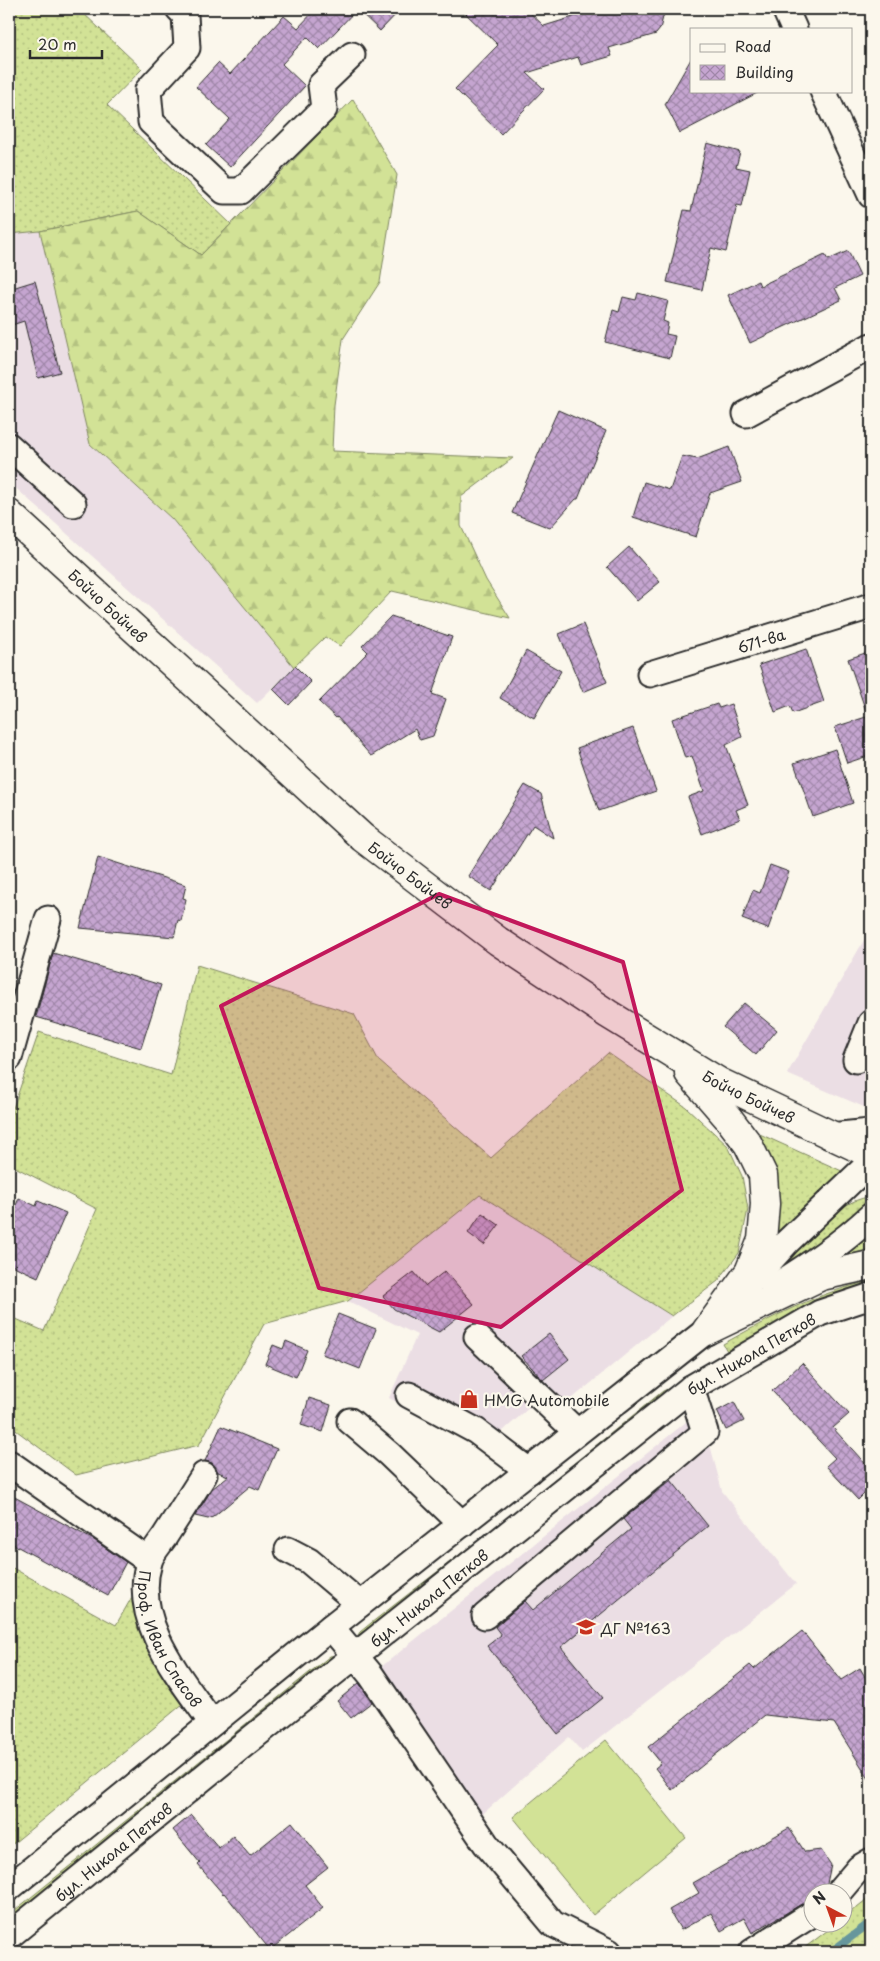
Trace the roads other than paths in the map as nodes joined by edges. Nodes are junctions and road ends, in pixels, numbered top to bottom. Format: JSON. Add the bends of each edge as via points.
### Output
{"nodes":[{"id":1,"x":179,"y":9,"type":"edge"},
{"id":2,"x":785,"y":9,"type":"edge"},
{"id":3,"x":794,"y":28,"type":"edge"},
{"id":4,"x":352,"y":55,"type":"dead end"},
{"id":5,"x":823,"y":92,"type":"edge"},
{"id":6,"x":871,"y":195,"type":"edge"},
{"id":7,"x":871,"y":346,"type":"edge"},
{"id":8,"x":746,"y":414,"type":"dead end"},
{"id":9,"x":9,"y":446,"type":"edge"},
{"id":10,"x":73,"y":504,"type":"dead end"},
{"id":11,"x":9,"y":514,"type":"edge"},
{"id":12,"x":871,"y":606,"type":"edge"},
{"id":13,"x":650,"y":674,"type":"dead end"},
{"id":14,"x":48,"y":919,"type":"dead end"},
{"id":15,"x":871,"y":1023,"type":"edge"},
{"id":16,"x":673,"y":1055,"type":"junction"},
{"id":17,"x":9,"y":1058,"type":"edge"},
{"id":18,"x":856,"y":1060,"type":"dead end"},
{"id":19,"x":871,"y":1132,"type":"edge"},
{"id":20,"x":830,"y":1136,"type":"junction"},
{"id":21,"x":871,"y":1154,"type":"edge"},
{"id":22,"x":871,"y":1162,"type":"edge"},
{"id":23,"x":871,"y":1216,"type":"edge"},
{"id":24,"x":871,"y":1265,"type":"edge"},
{"id":25,"x":871,"y":1297,"type":"edge"},
{"id":26,"x":706,"y":1330,"type":"junction"},
{"id":27,"x":477,"y":1337,"type":"dead end"},
{"id":28,"x":691,"y":1388,"type":"junction"},
{"id":29,"x":409,"y":1395,"type":"dead end"},
{"id":30,"x":350,"y":1421,"type":"dead end"},
{"id":31,"x":577,"y":1432,"type":"junction"},
{"id":32,"x":9,"y":1463,"type":"edge"},
{"id":33,"x":529,"y":1471,"type":"junction"},
{"id":34,"x":204,"y":1475,"type":"dead end"},
{"id":35,"x":462,"y":1524,"type":"junction"},
{"id":36,"x":288,"y":1550,"type":"dead end"},
{"id":37,"x":149,"y":1560,"type":"junction"},
{"id":38,"x":360,"y":1604,"type":"junction"},
{"id":39,"x":485,"y":1616,"type":"dead end"},
{"id":40,"x":331,"y":1627,"type":"junction"},
{"id":41,"x":355,"y":1656,"type":"junction"},
{"id":42,"x":212,"y":1723,"type":"junction"},
{"id":43,"x":871,"y":1861,"type":"edge"},
{"id":44,"x":845,"y":1884,"type":"edge"},
{"id":45,"x":9,"y":1888,"type":"edge"},
{"id":46,"x":802,"y":1920,"type":"edge"},
{"id":47,"x":9,"y":1936,"type":"edge"},
{"id":48,"x":609,"y":1952,"type":"edge"},
{"id":49,"x":752,"y":1952,"type":"edge"}],
"edges":[{"from":1,"to":4,"type":"street","via":[[185,15],[187,48],[148,90],[151,122],[224,190],[241,191],[324,110],[321,85]]},
{"from":2,"to":3,"type":"street"},
{"from":5,"to":6,"type":"street"},
{"from":7,"to":8,"type":"street"},
{"from":9,"to":10,"type":"street"},
{"from":11,"to":16,"type":"highway","name":"Бойчо Бойчев","via":[[363,838],[498,941]]},
{"from":12,"to":13,"type":"street","name":"671-ва"},
{"from":14,"to":17,"type":"street"},
{"from":15,"to":18,"type":"street"},
{"from":16,"to":20,"type":"highway","name":"Бойчо Бойчев","via":[[719,1082]]},
{"from":16,"to":26,"type":"highway","via":[[748,1144],[763,1175],[762,1240],[749,1272]]},
{"from":19,"to":20,"type":"street"},
{"from":20,"to":21,"type":"highway","name":"Бойчо Бойчев"},
{"from":22,"to":26,"type":"street","via":[[787,1242]]},
{"from":23,"to":26,"type":"street","via":[[820,1258]]},
{"from":24,"to":26,"type":"highway","via":[[821,1276]]},
{"from":25,"to":28,"type":"street","name":"бул. Никола Петков","via":[[820,1313]]},
{"from":26,"to":31,"type":"street"},
{"from":27,"to":31,"type":"street"},
{"from":28,"to":39,"type":"street","via":[[705,1432]]},
{"from":28,"to":41,"type":"street","name":"бул. Никола Петков"},
{"from":29,"to":33,"type":"street","via":[[476,1431]]},
{"from":30,"to":35,"type":"street"},
{"from":31,"to":33,"type":"street"},
{"from":32,"to":37,"type":"street"},
{"from":33,"to":35,"type":"street"},
{"from":34,"to":37,"type":"street","name":"Проф. Иван Спасов"},
{"from":35,"to":38,"type":"street"},
{"from":36,"to":38,"type":"street","via":[[310,1561]]},
{"from":37,"to":42,"type":"street","name":"Проф. Иван Спасов","via":[[146,1605],[153,1630],[167,1658]]},
{"from":38,"to":40,"type":"street"},
{"from":40,"to":41,"type":"street"},
{"from":40,"to":42,"type":"street"},
{"from":41,"to":47,"type":"street","name":"бул. Никола Петков"},
{"from":41,"to":48,"type":"street","via":[[372,1675],[486,1844],[553,1924]]},
{"from":42,"to":45,"type":"street"},
{"from":43,"to":44,"type":"street","via":[[859,1868]]},
{"from":46,"to":49,"type":"street"}]}
